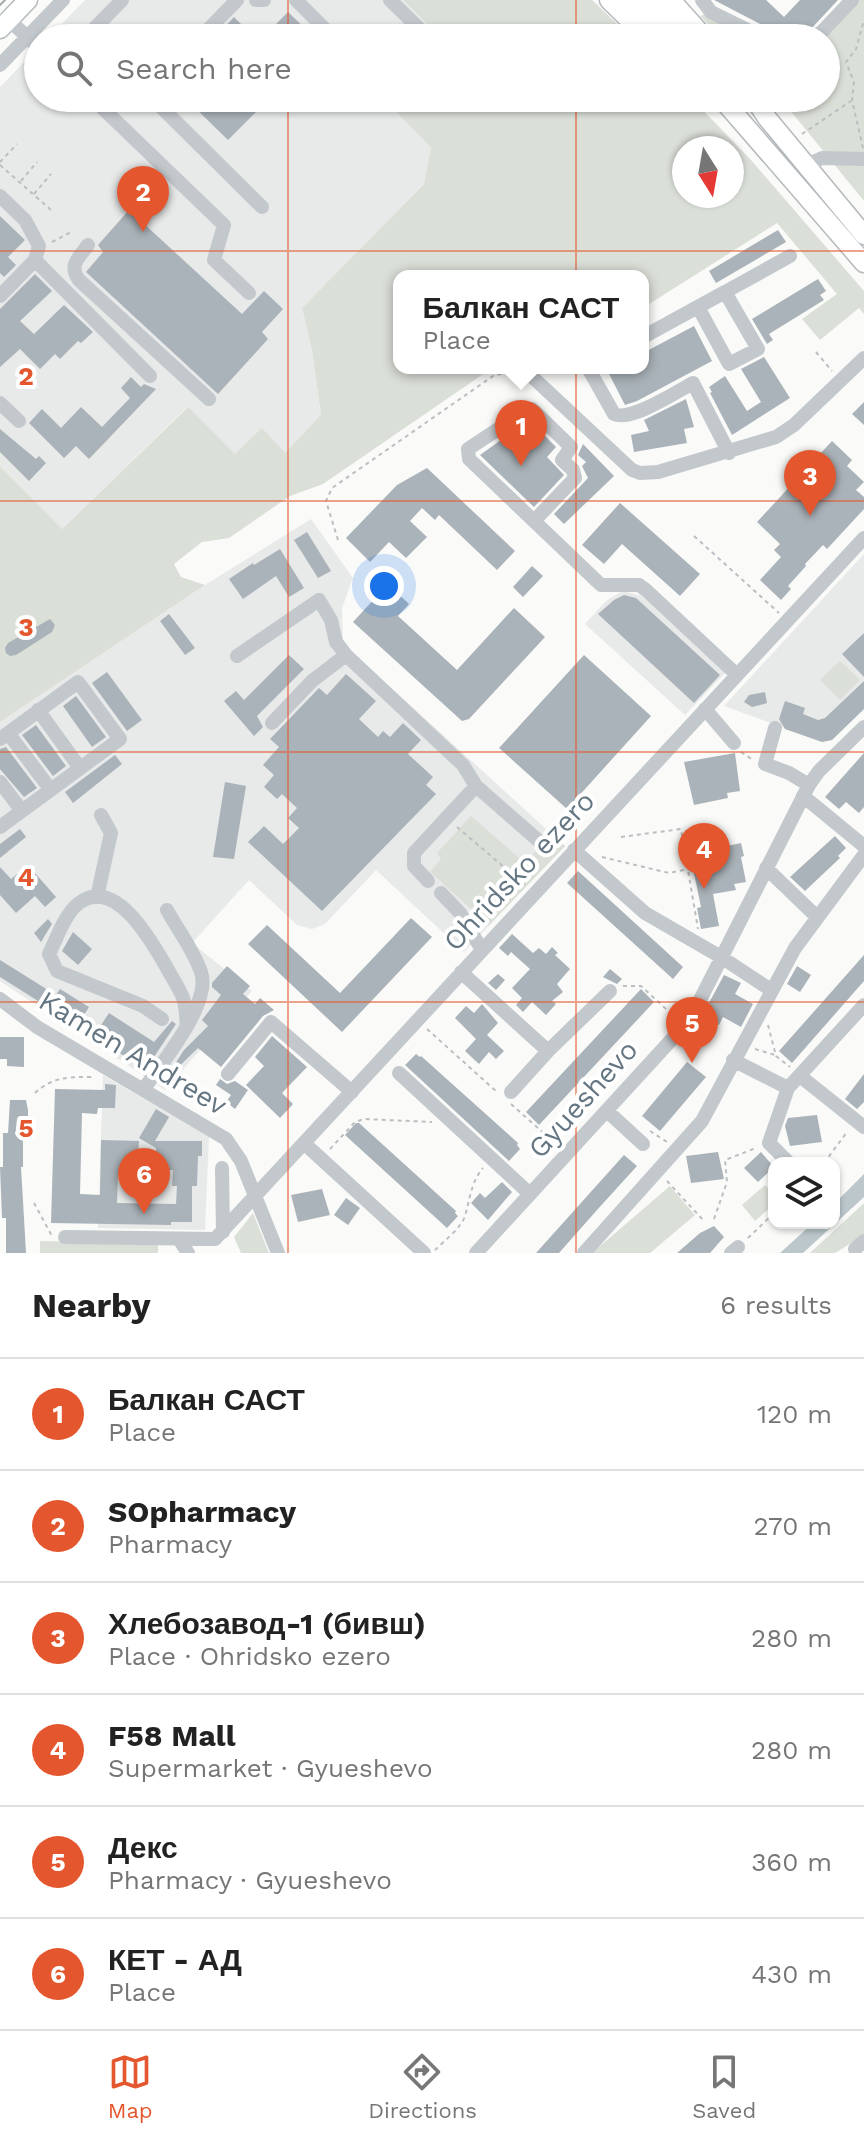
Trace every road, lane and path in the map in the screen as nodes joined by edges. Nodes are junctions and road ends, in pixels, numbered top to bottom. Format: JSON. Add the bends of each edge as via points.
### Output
{"nodes":[{"id":1,"x":28,"y":0,"type":"edge"},
{"id":2,"x":63,"y":0,"type":"edge"},
{"id":3,"x":122,"y":0,"type":"edge"},
{"id":4,"x":237,"y":0,"type":"edge"},
{"id":5,"x":256,"y":0,"type":"edge"},
{"id":6,"x":264,"y":0,"type":"edge"},
{"id":7,"x":296,"y":0,"type":"edge"},
{"id":8,"x":390,"y":0,"type":"edge"},
{"id":9,"x":609,"y":0,"type":"edge"},
{"id":10,"x":628,"y":0,"type":"edge"},
{"id":11,"x":649,"y":0,"type":"edge"},
{"id":12,"x":671,"y":0,"type":"edge"},
{"id":13,"x":702,"y":0,"type":"edge"},
{"id":14,"x":852,"y":0,"type":"edge"},
{"id":15,"x":864,"y":20,"type":"edge"},
{"id":16,"x":5,"y":24,"type":"edge"},
{"id":17,"x":48,"y":24,"type":"edge"},
{"id":18,"x":99,"y":24,"type":"edge"},
{"id":19,"x":214,"y":24,"type":"edge"},
{"id":20,"x":320,"y":24,"type":"edge"},
{"id":21,"x":415,"y":24,"type":"edge"},
{"id":22,"x":634,"y":24,"type":"edge"},
{"id":23,"x":653,"y":24,"type":"edge"},
{"id":24,"x":674,"y":24,"type":"edge"},
{"id":25,"x":692,"y":24,"type":"edge"},
{"id":26,"x":735,"y":24,"type":"edge"},
{"id":27,"x":829,"y":24,"type":"edge"},
{"id":28,"x":864,"y":35,"type":"edge"},
{"id":29,"x":24,"y":39,"type":"edge"},
{"id":30,"x":857,"y":39,"type":"junction"},
{"id":31,"x":24,"y":52,"type":"edge"},
{"id":32,"x":0,"y":65,"type":"edge"},
{"id":33,"x":852,"y":100,"type":"junction"},
{"id":34,"x":840,"y":108,"type":"edge"},
{"id":35,"x":107,"y":112,"type":"edge"},
{"id":36,"x":166,"y":112,"type":"edge"},
{"id":37,"x":726,"y":112,"type":"edge"},
{"id":38,"x":733,"y":112,"type":"edge"},
{"id":39,"x":834,"y":112,"type":"edge"},
{"id":40,"x":773,"y":113,"type":"edge"},
{"id":41,"x":802,"y":134,"type":"dead end"},
{"id":42,"x":758,"y":141,"type":"junction"},
{"id":43,"x":17,"y":144,"type":"dead end"},
{"id":44,"x":864,"y":156,"type":"edge"},
{"id":45,"x":37,"y":162,"type":"dead end"},
{"id":46,"x":0,"y":163,"type":"edge"},
{"id":47,"x":807,"y":165,"type":"junction"},
{"id":48,"x":51,"y":174,"type":"dead end"},
{"id":49,"x":20,"y":182,"type":"junction"},
{"id":50,"x":34,"y":195,"type":"junction"},
{"id":51,"x":0,"y":196,"type":"edge"},
{"id":52,"x":262,"y":207,"type":"dead end"},
{"id":53,"x":51,"y":210,"type":"dead end"},
{"id":54,"x":73,"y":231,"type":"dead end"},
{"id":55,"x":864,"y":235,"type":"edge"},
{"id":56,"x":88,"y":245,"type":"dead end"},
{"id":57,"x":37,"y":253,"type":"junction"},
{"id":58,"x":790,"y":256,"type":"dead end"},
{"id":59,"x":864,"y":263,"type":"edge"},
{"id":60,"x":725,"y":292,"type":"junction"},
{"id":61,"x":249,"y":293,"type":"dead end"},
{"id":62,"x":0,"y":296,"type":"edge"},
{"id":63,"x":698,"y":307,"type":"junction"},
{"id":64,"x":649,"y":334,"type":"edge"},
{"id":65,"x":816,"y":352,"type":"dead end"},
{"id":66,"x":864,"y":358,"type":"edge"},
{"id":67,"x":500,"y":374,"type":"edge"},
{"id":68,"x":529,"y":374,"type":"edge"},
{"id":69,"x":591,"y":374,"type":"edge"},
{"id":70,"x":150,"y":376,"type":"dead end"},
{"id":71,"x":840,"y":381,"type":"junction"},
{"id":72,"x":209,"y":399,"type":"dead end"},
{"id":73,"x":0,"y":403,"type":"edge"},
{"id":74,"x":19,"y":421,"type":"dead end"},
{"id":75,"x":729,"y":453,"type":"junction"},
{"id":76,"x":534,"y":521,"type":"junction"},
{"id":77,"x":694,"y":536,"type":"dead end"},
{"id":78,"x":864,"y":538,"type":"edge"},
{"id":79,"x":338,"y":540,"type":"dead end"},
{"id":80,"x":788,"y":620,"type":"junction"},
{"id":81,"x":346,"y":655,"type":"junction"},
{"id":82,"x":237,"y":656,"type":"dead end"},
{"id":83,"x":737,"y":675,"type":"junction"},
{"id":84,"x":705,"y":709,"type":"junction"},
{"id":85,"x":38,"y":710,"type":"junction"},
{"id":86,"x":272,"y":723,"type":"dead end"},
{"id":87,"x":775,"y":728,"type":"dead end"},
{"id":88,"x":863,"y":729,"type":"edge"},
{"id":89,"x":4,"y":736,"type":"edge"},
{"id":90,"x":734,"y":743,"type":"joint"},
{"id":91,"x":765,"y":764,"type":"junction"},
{"id":92,"x":80,"y":768,"type":"junction"},
{"id":93,"x":0,"y":782,"type":"edge"},
{"id":94,"x":476,"y":786,"type":"junction"},
{"id":95,"x":51,"y":790,"type":"junction"},
{"id":96,"x":806,"y":790,"type":"junction"},
{"id":97,"x":22,"y":811,"type":"junction"},
{"id":98,"x":101,"y":815,"type":"dead end"},
{"id":99,"x":447,"y":818,"type":"junction"},
{"id":100,"x":0,"y":827,"type":"edge"},
{"id":101,"x":621,"y":837,"type":"dead end"},
{"id":102,"x":540,"y":842,"type":"dead end"},
{"id":103,"x":864,"y":846,"type":"edge"},
{"id":104,"x":574,"y":850,"type":"junction"},
{"id":105,"x":864,"y":855,"type":"edge"},
{"id":106,"x":601,"y":857,"type":"dead end"},
{"id":107,"x":766,"y":868,"type":"junction"},
{"id":108,"x":689,"y":869,"type":"junction"},
{"id":109,"x":428,"y":881,"type":"dead end"},
{"id":110,"x":441,"y":893,"type":"dead end"},
{"id":111,"x":534,"y":893,"type":"junction"},
{"id":112,"x":97,"y":897,"type":"junction"},
{"id":113,"x":167,"y":910,"type":"dead end"},
{"id":114,"x":817,"y":917,"type":"junction"},
{"id":115,"x":702,"y":946,"type":"junction"},
{"id":116,"x":482,"y":950,"type":"junction"},
{"id":117,"x":721,"y":957,"type":"junction"},
{"id":118,"x":461,"y":972,"type":"junction"},
{"id":119,"x":771,"y":990,"type":"junction"},
{"id":120,"x":610,"y":991,"type":"joint"},
{"id":121,"x":0,"y":999,"type":"edge"},
{"id":122,"x":762,"y":1005,"type":"junction"},
{"id":123,"x":864,"y":1005,"type":"edge"},
{"id":124,"x":162,"y":1019,"type":"dead end"},
{"id":125,"x":417,"y":1021,"type":"junction"},
{"id":126,"x":187,"y":1026,"type":"junction"},
{"id":127,"x":684,"y":1026,"type":"junction"},
{"id":128,"x":742,"y":1044,"type":"junction"},
{"id":129,"x":548,"y":1051,"type":"junction"},
{"id":130,"x":776,"y":1056,"type":"junction"},
{"id":131,"x":733,"y":1060,"type":"junction"},
{"id":132,"x":100,"y":1064,"type":"junction"},
{"id":133,"x":399,"y":1073,"type":"dead end"},
{"id":134,"x":228,"y":1074,"type":"dead end"},
{"id":135,"x":800,"y":1076,"type":"junction"},
{"id":136,"x":788,"y":1088,"type":"junction"},
{"id":137,"x":144,"y":1089,"type":"junction"},
{"id":138,"x":352,"y":1092,"type":"junction"},
{"id":139,"x":511,"y":1092,"type":"dead end"},
{"id":140,"x":35,"y":1093,"type":"dead end"},
{"id":141,"x":607,"y":1111,"type":"junction"},
{"id":142,"x":453,"y":1123,"type":"junction"},
{"id":143,"x":860,"y":1124,"type":"edge"},
{"id":144,"x":641,"y":1143,"type":"joint"},
{"id":145,"x":769,"y":1143,"type":"junction"},
{"id":146,"x":305,"y":1144,"type":"junction"},
{"id":147,"x":678,"y":1150,"type":"junction"},
{"id":148,"x":567,"y":1154,"type":"junction"},
{"id":149,"x":783,"y":1157,"type":"edge"},
{"id":150,"x":830,"y":1157,"type":"edge"},
{"id":151,"x":321,"y":1158,"type":"junction"},
{"id":152,"x":491,"y":1158,"type":"junction"},
{"id":153,"x":222,"y":1168,"type":"dead end"},
{"id":154,"x":658,"y":1172,"type":"junction"},
{"id":155,"x":530,"y":1194,"type":"junction"},
{"id":156,"x":256,"y":1198,"type":"junction"},
{"id":157,"x":34,"y":1203,"type":"dead end"},
{"id":158,"x":714,"y":1219,"type":"dead end"},
{"id":159,"x":768,"y":1219,"type":"edge"},
{"id":160,"x":704,"y":1221,"type":"dead end"},
{"id":161,"x":223,"y":1232,"type":"junction"},
{"id":162,"x":179,"y":1239,"type":"junction"},
{"id":163,"x":61,"y":1241,"type":"joint"},
{"id":164,"x":864,"y":1241,"type":"edge"},
{"id":165,"x":864,"y":1248,"type":"edge"},
{"id":166,"x":734,"y":1250,"type":"edge"},
{"id":167,"x":188,"y":1253,"type":"edge"},
{"id":168,"x":278,"y":1253,"type":"edge"},
{"id":169,"x":424,"y":1253,"type":"edge"},
{"id":170,"x":433,"y":1253,"type":"edge"},
{"id":171,"x":476,"y":1253,"type":"edge"},
{"id":172,"x":584,"y":1253,"type":"edge"}],
"edges":[{"from":1,"to":16,"type":"main road"},
{"from":2,"to":17,"type":"street"},
{"from":3,"to":18,"type":"street"},
{"from":4,"to":19,"type":"street"},
{"from":5,"to":6,"type":"street"},
{"from":7,"to":20,"type":"street"},
{"from":8,"to":21,"type":"street"},
{"from":9,"to":22,"type":"main road"},
{"from":10,"to":23,"type":"main road"},
{"from":11,"to":24,"type":"main road"},
{"from":12,"to":25,"type":"main road"},
{"from":13,"to":26,"type":"street","via":[[711,12]]},
{"from":14,"to":27,"type":"street"},
{"from":15,"to":30,"type":"path"},
{"from":16,"to":29,"type":"street"},
{"from":28,"to":30,"type":"path"},
{"from":30,"to":33,"type":"path","via":[[846,62],[854,82]]},
{"from":31,"to":32,"type":"street"},
{"from":33,"to":34,"type":"path"},
{"from":33,"to":44,"type":"path"},
{"from":35,"to":61,"type":"street","via":[[224,225],[214,260]]},
{"from":36,"to":52,"type":"street"},
{"from":37,"to":42,"type":"main road"},
{"from":38,"to":42,"type":"main road"},
{"from":39,"to":41,"type":"path"},
{"from":40,"to":47,"type":"main road"},
{"from":42,"to":59,"type":"main road"},
{"from":43,"to":46,"type":"path"},
{"from":44,"to":47,"type":"street","via":[[822,158]]},
{"from":45,"to":49,"type":"path"},
{"from":46,"to":49,"type":"path"},
{"from":47,"to":55,"type":"main road"},
{"from":48,"to":50,"type":"path"},
{"from":49,"to":50,"type":"path"},
{"from":50,"to":53,"type":"path"},
{"from":51,"to":57,"type":"street","via":[[25,220]]},
{"from":54,"to":57,"type":"path"},
{"from":56,"to":72,"type":"street","via":[[74,264],[79,280]]},
{"from":57,"to":62,"type":"street"},
{"from":57,"to":70,"type":"street"},
{"from":58,"to":60,"type":"street"},
{"from":60,"to":63,"type":"street"},
{"from":60,"to":63,"type":"street","via":[[758,349],[729,364]]},
{"from":63,"to":64,"type":"street"},
{"from":65,"to":71,"type":"path"},
{"from":66,"to":71,"type":"street"},
{"from":67,"to":79,"type":"path","via":[[332,488],[326,501]]},
{"from":68,"to":75,"type":"street","via":[[632,470],[658,472]]},
{"from":69,"to":75,"type":"street","via":[[620,417],[693,383]]},
{"from":71,"to":75,"type":"street","via":[[776,437]]},
{"from":73,"to":74,"type":"street"},
{"from":76,"to":76,"type":"street","via":[[575,478],[562,460],[571,447],[532,409],[467,454]]},
{"from":76,"to":83,"type":"street","via":[[601,585],[639,585],[646,590]]},
{"from":77,"to":80,"type":"path"},
{"from":78,"to":80,"type":"street","name":"Ohridsko ezero"},
{"from":80,"to":83,"type":"street","name":"Ohridsko ezero"},
{"from":81,"to":82,"type":"street","via":[[319,600]]},
{"from":81,"to":86,"type":"street"},
{"from":81,"to":94,"type":"street","via":[[463,765]]},
{"from":83,"to":84,"type":"street","name":"Ohridsko ezero"},
{"from":84,"to":90,"type":"street"},
{"from":84,"to":104,"type":"street","name":"Ohridsko ezero"},
{"from":85,"to":89,"type":"street"},
{"from":85,"to":92,"type":"street"},
{"from":85,"to":92,"type":"street","via":[[78,682],[120,739]]},
{"from":87,"to":91,"type":"street"},
{"from":88,"to":96,"type":"street","name":"Gyueshevo"},
{"from":89,"to":95,"type":"street"},
{"from":90,"to":91,"type":"path"},
{"from":91,"to":96,"type":"street","via":[[789,773]]},
{"from":92,"to":95,"type":"street"},
{"from":93,"to":97,"type":"street"},
{"from":94,"to":99,"type":"street"},
{"from":94,"to":102,"type":"street"},
{"from":95,"to":97,"type":"street"},
{"from":96,"to":103,"type":"street"},
{"from":96,"to":107,"type":"street","name":"Gyueshevo"},
{"from":97,"to":100,"type":"street"},
{"from":98,"to":112,"type":"street","via":[[111,833]]},
{"from":99,"to":109,"type":"street","via":[[414,853],[414,866]]},
{"from":99,"to":111,"type":"path"},
{"from":101,"to":108,"type":"path","via":[[681,829]]},
{"from":104,"to":111,"type":"street","name":"Ohridsko ezero"},
{"from":104,"to":115,"type":"street","via":[[645,913]]},
{"from":105,"to":114,"type":"street"},
{"from":106,"to":108,"type":"path","via":[[669,873]]},
{"from":107,"to":114,"type":"street"},
{"from":107,"to":117,"type":"street","name":"Gyueshevo"},
{"from":108,"to":115,"type":"path"},
{"from":110,"to":116,"type":"street"},
{"from":111,"to":116,"type":"street","name":"Ohridsko ezero"},
{"from":112,"to":124,"type":"street","via":[[81,901],[66,920],[49,954],[57,971]]},
{"from":112,"to":126,"type":"street","via":[[131,914],[146,931],[184,999]]},
{"from":113,"to":126,"type":"street","via":[[202,973],[203,991]]},
{"from":114,"to":119,"type":"street"},
{"from":115,"to":117,"type":"street"},
{"from":116,"to":118,"type":"street","name":"Ohridsko ezero"},
{"from":117,"to":119,"type":"street"},
{"from":117,"to":127,"type":"street","name":"Gyueshevo"},
{"from":118,"to":125,"type":"street","name":"Ohridsko ezero"},
{"from":118,"to":129,"type":"street"},
{"from":119,"to":122,"type":"street"},
{"from":120,"to":127,"type":"path","via":[[626,984],[641,986]]},
{"from":120,"to":129,"type":"street"},
{"from":121,"to":132,"type":"street","name":"Kamen Andreev"},
{"from":122,"to":128,"type":"street"},
{"from":122,"to":130,"type":"path"},
{"from":123,"to":135,"type":"street"},
{"from":125,"to":138,"type":"street","name":"Ohridsko ezero"},
{"from":125,"to":148,"type":"path"},
{"from":126,"to":137,"type":"street"},
{"from":127,"to":141,"type":"street","name":"Gyueshevo"},
{"from":128,"to":130,"type":"path"},
{"from":128,"to":131,"type":"street"},
{"from":129,"to":139,"type":"street"},
{"from":130,"to":135,"type":"path"},
{"from":131,"to":136,"type":"street"},
{"from":131,"to":147,"type":"street","via":[[702,1121]]},
{"from":132,"to":137,"type":"street","name":"Kamen Andreev"},
{"from":132,"to":140,"type":"path","via":[[91,1077],[48,1081]]},
{"from":133,"to":142,"type":"street"},
{"from":134,"to":138,"type":"street","via":[[271,1022]]},
{"from":135,"to":136,"type":"street"},
{"from":135,"to":143,"type":"street"},
{"from":136,"to":145,"type":"street"},
{"from":137,"to":156,"type":"street","name":"Kamen Andreev","via":[[226,1139]]},
{"from":138,"to":146,"type":"street","name":"Ohridsko ezero"},
{"from":141,"to":144,"type":"street"},
{"from":141,"to":148,"type":"street","name":"Gyueshevo"},
{"from":142,"to":151,"type":"path","via":[[364,1119]]},
{"from":142,"to":152,"type":"street"},
{"from":143,"to":150,"type":"path"},
{"from":144,"to":147,"type":"path","via":[[651,1130]]},
{"from":145,"to":149,"type":"street"},
{"from":145,"to":158,"type":"path","via":[[725,1160],[727,1182]]},
{"from":146,"to":151,"type":"street"},
{"from":146,"to":156,"type":"street","name":"Ohridsko ezero"},
{"from":147,"to":154,"type":"street"},
{"from":148,"to":155,"type":"street","name":"Gyueshevo"},
{"from":151,"to":169,"type":"street"},
{"from":152,"to":155,"type":"street"},
{"from":152,"to":170,"type":"path","via":[[478,1174],[465,1219]]},
{"from":153,"to":161,"type":"street"},
{"from":154,"to":160,"type":"path"},
{"from":154,"to":172,"type":"street"},
{"from":155,"to":171,"type":"street","name":"Gyueshevo"},
{"from":156,"to":161,"type":"street","name":"Ohridsko ezero"},
{"from":156,"to":168,"type":"street"},
{"from":157,"to":163,"type":"path"},
{"from":159,"to":166,"type":"path"},
{"from":161,"to":162,"type":"street","via":[[215,1239]]},
{"from":162,"to":163,"type":"street"},
{"from":162,"to":167,"type":"street"},
{"from":164,"to":165,"type":"street","via":[[855,1249]]}]}
